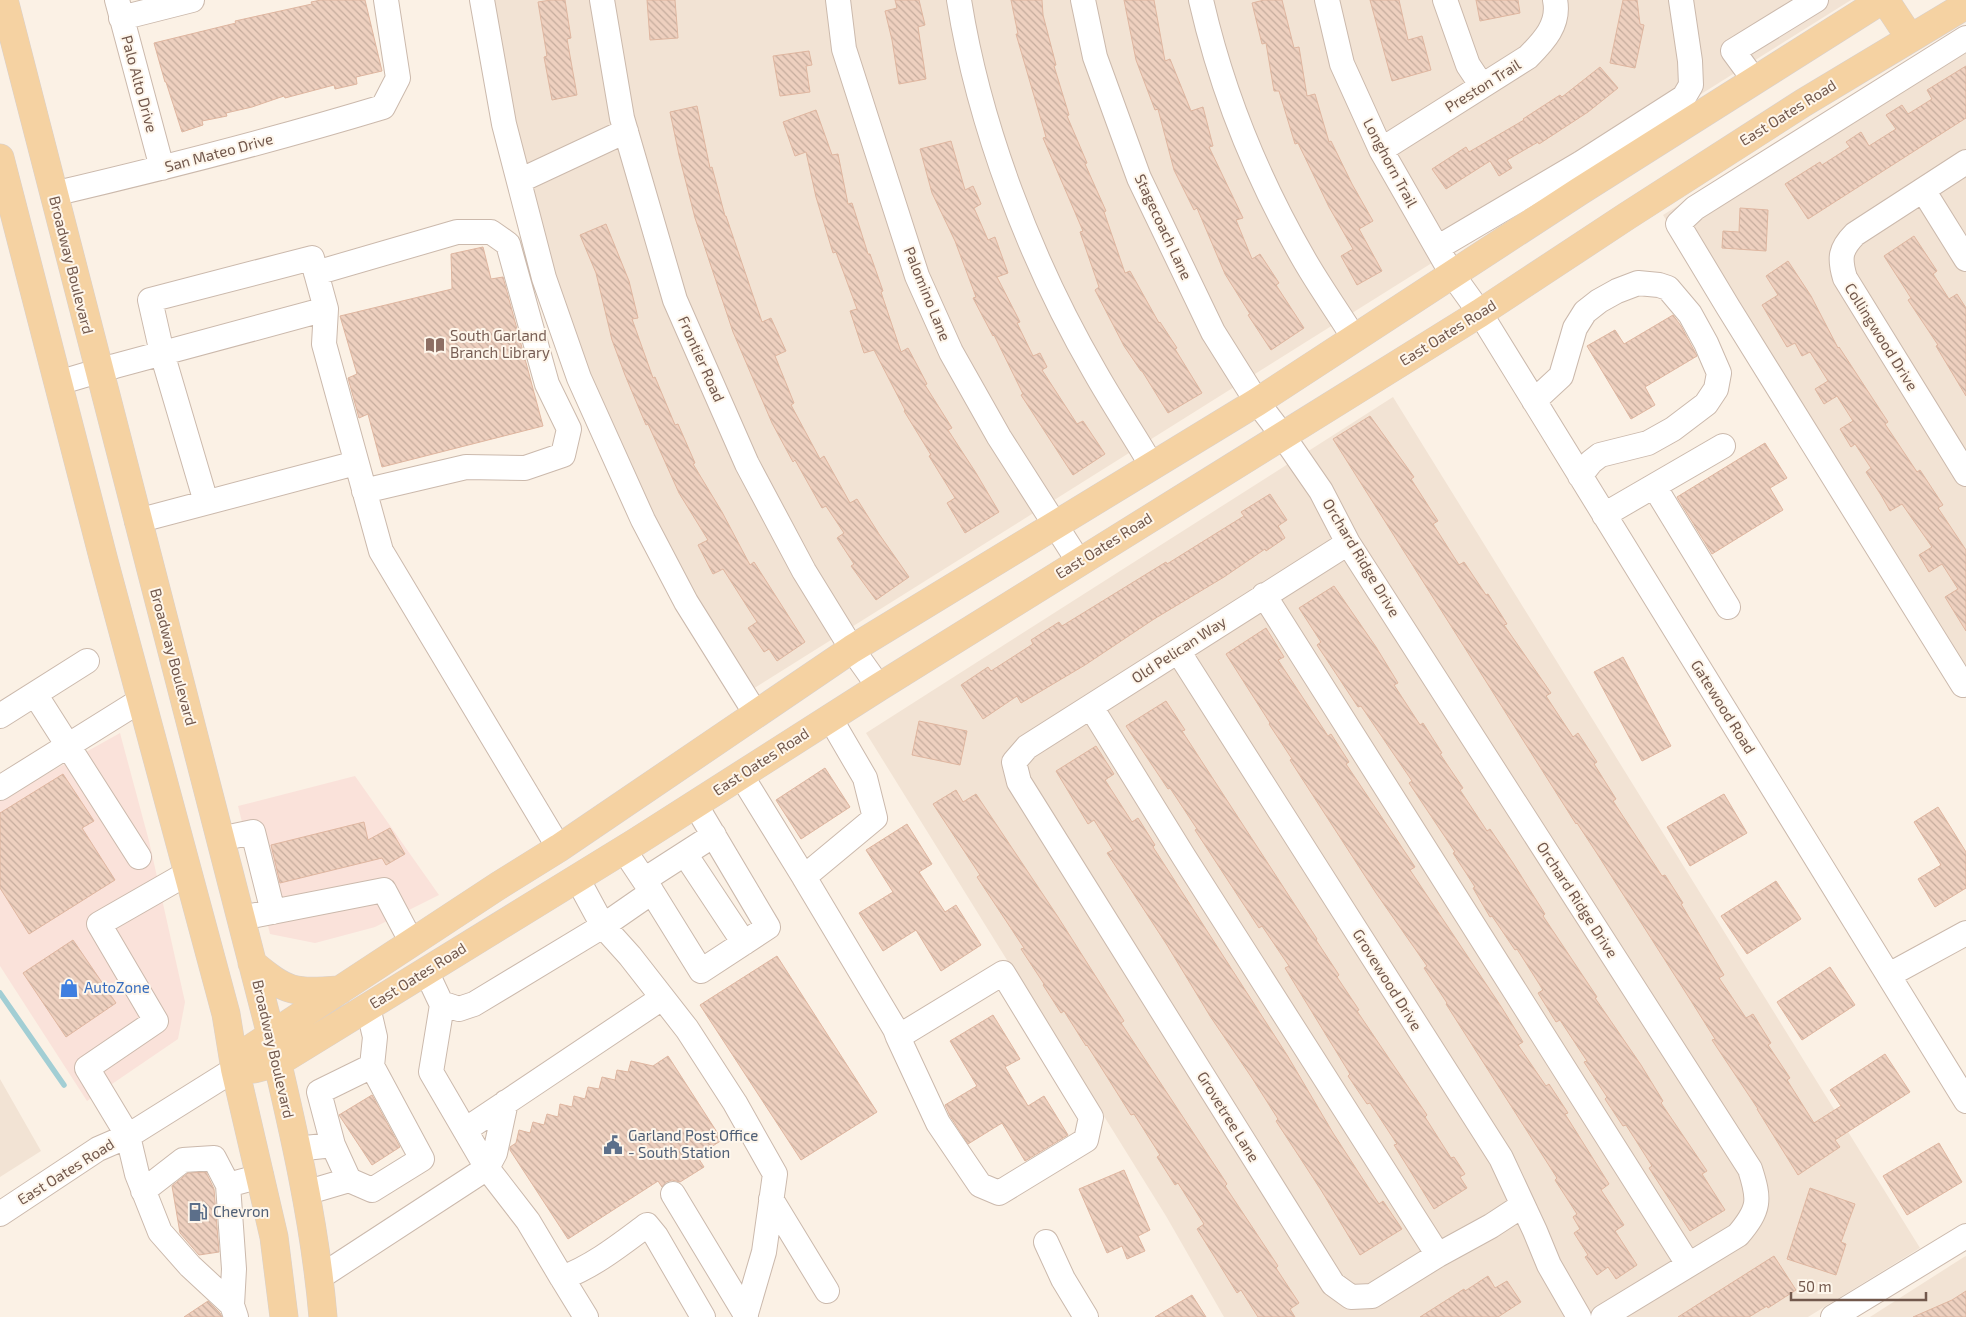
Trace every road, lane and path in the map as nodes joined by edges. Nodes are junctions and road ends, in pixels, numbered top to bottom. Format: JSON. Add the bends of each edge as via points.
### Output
{"nodes":[{"id":1,"x":4,"y":0,"type":"edge"},
{"id":2,"x":192,"y":0,"type":"edge"},
{"id":3,"x":386,"y":0,"type":"edge"},
{"id":4,"x":482,"y":0,"type":"edge"},
{"id":5,"x":602,"y":0,"type":"edge"},
{"id":6,"x":838,"y":0,"type":"edge"},
{"id":7,"x":959,"y":0,"type":"edge"},
{"id":8,"x":1083,"y":0,"type":"edge"},
{"id":9,"x":1201,"y":0,"type":"edge"},
{"id":10,"x":1327,"y":0,"type":"edge"},
{"id":11,"x":1445,"y":0,"type":"edge"},
{"id":12,"x":1555,"y":0,"type":"edge"},
{"id":13,"x":1681,"y":0,"type":"edge"},
{"id":14,"x":1816,"y":0,"type":"edge"},
{"id":15,"x":1883,"y":0,"type":"edge"},
{"id":16,"x":1966,"y":5,"type":"edge"},
{"id":17,"x":119,"y":9,"type":"edge"},
{"id":18,"x":1910,"y":38,"type":"junction"},
{"id":19,"x":1966,"y":38,"type":"edge"},
{"id":20,"x":1756,"y":81,"type":"junction"},
{"id":21,"x":1482,"y":86,"type":"junction"},
{"id":22,"x":626,"y":131,"type":"junction"},
{"id":23,"x":1381,"y":150,"type":"junction"},
{"id":24,"x":0,"y":158,"type":"edge"},
{"id":25,"x":1966,"y":162,"type":"edge"},
{"id":26,"x":162,"y":168,"type":"junction"},
{"id":27,"x":519,"y":181,"type":"junction"},
{"id":28,"x":1922,"y":190,"type":"junction"},
{"id":29,"x":53,"y":194,"type":"junction"},
{"id":30,"x":1437,"y":248,"type":"junction"},
{"id":31,"x":1966,"y":259,"type":"edge"},
{"id":32,"x":316,"y":273,"type":"junction"},
{"id":33,"x":1452,"y":274,"type":"junction"},
{"id":34,"x":326,"y":309,"type":"junction"},
{"id":35,"x":1480,"y":314,"type":"junction"},
{"id":36,"x":1354,"y":338,"type":"junction"},
{"id":37,"x":162,"y":353,"type":"junction"},
{"id":38,"x":98,"y":371,"type":"junction"},
{"id":39,"x":58,"y":383,"type":"junction"},
{"id":40,"x":1534,"y":401,"type":"junction"},
{"id":41,"x":1257,"y":402,"type":"junction"},
{"id":42,"x":1283,"y":436,"type":"junction"},
{"id":43,"x":1723,"y":446,"type":"dead end"},
{"id":44,"x":356,"y":463,"type":"junction"},
{"id":45,"x":1152,"y":466,"type":"junction"},
{"id":46,"x":1966,"y":474,"type":"edge"},
{"id":47,"x":1580,"y":476,"type":"junction"},
{"id":48,"x":1654,"y":486,"type":"junction"},
{"id":49,"x":364,"y":491,"type":"junction"},
{"id":50,"x":206,"y":502,"type":"junction"},
{"id":51,"x":1604,"y":515,"type":"junction"},
{"id":52,"x":137,"y":521,"type":"junction"},
{"id":53,"x":1056,"y":526,"type":"junction"},
{"id":54,"x":1348,"y":543,"type":"junction"},
{"id":55,"x":1079,"y":562,"type":"junction"},
{"id":56,"x":1264,"y":595,"type":"junction"},
{"id":57,"x":1728,"y":607,"type":"dead end"},
{"id":58,"x":852,"y":649,"type":"junction"},
{"id":59,"x":1178,"y":651,"type":"junction"},
{"id":60,"x":86,"y":661,"type":"dead end"},
{"id":61,"x":1965,"y":686,"type":"edge"},
{"id":62,"x":879,"y":687,"type":"junction"},
{"id":63,"x":35,"y":694,"type":"junction"},
{"id":64,"x":141,"y":700,"type":"junction"},
{"id":65,"x":1091,"y":707,"type":"junction"},
{"id":66,"x":756,"y":714,"type":"junction"},
{"id":67,"x":0,"y":716,"type":"edge"},
{"id":68,"x":830,"y":718,"type":"junction"},
{"id":69,"x":68,"y":746,"type":"junction"},
{"id":70,"x":1014,"y":762,"type":"joint"},
{"id":71,"x":741,"y":775,"type":"junction"},
{"id":72,"x":0,"y":788,"type":"edge"},
{"id":73,"x":695,"y":804,"type":"junction"},
{"id":74,"x":714,"y":835,"type":"junction"},
{"id":75,"x":220,"y":839,"type":"junction"},
{"id":76,"x":559,"y":848,"type":"junction"},
{"id":77,"x":624,"y":850,"type":"junction"},
{"id":78,"x":685,"y":854,"type":"junction"},
{"id":79,"x":138,"y":857,"type":"dead end"},
{"id":80,"x":188,"y":874,"type":"junction"},
{"id":81,"x":804,"y":877,"type":"junction"},
{"id":82,"x":577,"y":878,"type":"junction"},
{"id":83,"x":648,"y":886,"type":"junction"},
{"id":84,"x":273,"y":912,"type":"junction"},
{"id":85,"x":241,"y":918,"type":"junction"},
{"id":86,"x":603,"y":926,"type":"junction"},
{"id":87,"x":1966,"y":933,"type":"edge"},
{"id":88,"x":412,"y":943,"type":"junction"},
{"id":89,"x":744,"y":943,"type":"junction"},
{"id":90,"x":252,"y":963,"type":"junction"},
{"id":91,"x":426,"y":971,"type":"junction"},
{"id":92,"x":1889,"y":976,"type":"junction"},
{"id":93,"x":341,"y":990,"type":"junction"},
{"id":94,"x":662,"y":998,"type":"junction"},
{"id":95,"x":442,"y":1003,"type":"junction"},
{"id":96,"x":368,"y":1007,"type":"junction"},
{"id":97,"x":270,"y":1035,"type":"junction"},
{"id":98,"x":898,"y":1037,"type":"junction"},
{"id":99,"x":277,"y":1063,"type":"junction"},
{"id":100,"x":372,"y":1066,"type":"junction"},
{"id":101,"x":235,"y":1068,"type":"junction"},
{"id":102,"x":1966,"y":1101,"type":"edge"},
{"id":103,"x":506,"y":1102,"type":"junction"},
{"id":104,"x":464,"y":1130,"type":"junction"},
{"id":105,"x":128,"y":1136,"type":"junction"},
{"id":106,"x":333,"y":1145,"type":"junction"},
{"id":107,"x":296,"y":1149,"type":"junction"},
{"id":108,"x":487,"y":1168,"type":"junction"},
{"id":109,"x":261,"y":1176,"type":"junction"},
{"id":110,"x":349,"y":1180,"type":"junction"},
{"id":111,"x":228,"y":1185,"type":"junction"},
{"id":112,"x":144,"y":1191,"type":"junction"},
{"id":113,"x":306,"y":1193,"type":"junction"},
{"id":114,"x":673,"y":1194,"type":"dead end"},
{"id":115,"x":771,"y":1199,"type":"junction"},
{"id":116,"x":1523,"y":1205,"type":"junction"},
{"id":117,"x":0,"y":1214,"type":"edge"},
{"id":118,"x":1966,"y":1236,"type":"edge"},
{"id":119,"x":1046,"y":1242,"type":"dead end"},
{"id":120,"x":1438,"y":1255,"type":"junction"},
{"id":121,"x":1688,"y":1264,"type":"junction"},
{"id":122,"x":320,"y":1277,"type":"junction"},
{"id":123,"x":562,"y":1278,"type":"junction"},
{"id":124,"x":827,"y":1292,"type":"dead end"},
{"id":125,"x":234,"y":1311,"type":"edge"},
{"id":126,"x":746,"y":1316,"type":"edge"},
{"id":127,"x":284,"y":1317,"type":"edge"},
{"id":128,"x":323,"y":1317,"type":"edge"},
{"id":129,"x":586,"y":1317,"type":"edge"},
{"id":130,"x":703,"y":1317,"type":"edge"},
{"id":131,"x":1086,"y":1317,"type":"edge"},
{"id":132,"x":1579,"y":1317,"type":"edge"},
{"id":133,"x":1603,"y":1317,"type":"edge"},
{"id":134,"x":1833,"y":1317,"type":"edge"}],
"edges":[{"from":1,"to":29,"type":"main road","name":"Broadway Boulevard"},
{"from":2,"to":17,"type":"street"},
{"from":3,"to":26,"type":"street","name":"San Mateo Drive","via":[[398,78],[383,107]]},
{"from":4,"to":27,"type":"street","via":[[504,124]]},
{"from":5,"to":22,"type":"street","name":"Frontier Road"},
{"from":6,"to":53,"type":"street","name":"Palomino Lane","via":[[844,49],[917,276],[951,352],[989,420]]},
{"from":7,"to":45,"type":"street","via":[[965,40],[987,122],[1010,190],[1071,327]]},
{"from":8,"to":41,"type":"street","name":"Stagecoach Lane","via":[[1095,57],[1139,178],[1214,332]]},
{"from":9,"to":36,"type":"street","via":[[1224,83],[1244,138],[1305,261]]},
{"from":10,"to":23,"type":"street","name":"Longhorn Trail","via":[[1342,64]]},
{"from":11,"to":21,"type":"street","via":[[1468,65]]},
{"from":12,"to":21,"type":"street","name":"Preston Trail","via":[[1554,26],[1543,43],[1528,57]]},
{"from":13,"to":30,"type":"street","via":[[1691,85],[1684,97],[1581,163]]},
{"from":14,"to":20,"type":"street","via":[[1733,52]]},
{"from":15,"to":18,"type":"main road"},
{"from":15,"to":20,"type":"main road","name":"East Oates Road"},
{"from":16,"to":18,"type":"main road","name":"East Oates Road"},
{"from":17,"to":26,"type":"street","name":"Palo Alto Drive"},
{"from":18,"to":35,"type":"main road","name":"East Oates Road","via":[[1803,103]]},
{"from":19,"to":61,"type":"street","via":[[1703,203],[1678,224]]},
{"from":20,"to":33,"type":"main road","name":"East Oates Road"},
{"from":21,"to":23,"type":"street","name":"Preston Trail"},
{"from":22,"to":27,"type":"street"},
{"from":22,"to":58,"type":"street","name":"Frontier Road","via":[[675,300],[747,464],[804,571]]},
{"from":23,"to":30,"type":"street","name":"Longhorn Trail"},
{"from":24,"to":39,"type":"main road"},
{"from":25,"to":28,"type":"street","name":"Collingwood Drive"},
{"from":26,"to":29,"type":"street","name":"San Mateo Drive"},
{"from":27,"to":66,"type":"street","via":[[544,278],[583,387],[642,520],[686,602]]},
{"from":28,"to":31,"type":"street"},
{"from":28,"to":46,"type":"street","name":"Collingwood Drive","via":[[1855,234],[1842,251],[1841,265],[1845,278]]},
{"from":29,"to":38,"type":"main road","name":"Broadway Boulevard"},
{"from":30,"to":33,"type":"street","name":"Longhorn Trail"},
{"from":32,"to":34,"type":"street"},
{"from":32,"to":37,"type":"street","via":[[312,258],[150,300]]},
{"from":32,"to":49,"type":"street","via":[[457,232],[491,232],[508,244],[547,384],[569,429],[563,455],[526,468],[466,467]]},
{"from":33,"to":35,"type":"street","name":"Longhorn Trail"},
{"from":33,"to":36,"type":"main road","name":"East Oates Road"},
{"from":34,"to":37,"type":"street"},
{"from":34,"to":44,"type":"street","via":[[324,344]]},
{"from":35,"to":40,"type":"street","name":"Gatewood Road"},
{"from":35,"to":42,"type":"main road","name":"East Oates Road"},
{"from":36,"to":41,"type":"main road","name":"East Oates Road"},
{"from":37,"to":38,"type":"street"},
{"from":37,"to":50,"type":"street"},
{"from":38,"to":39,"type":"street"},
{"from":38,"to":52,"type":"main road","name":"Broadway Boulevard"},
{"from":39,"to":64,"type":"main road"},
{"from":40,"to":47,"type":"street","name":"Gatewood Road"},
{"from":40,"to":47,"type":"street","via":[[1561,376],[1576,328],[1585,312],[1616,291],[1638,283],[1658,284],[1668,288],[1690,314],[1719,373],[1716,389],[1706,404],[1674,429],[1648,443],[1600,455]]},
{"from":41,"to":42,"type":"street","name":"Stagecoach Lane"},
{"from":41,"to":45,"type":"main road","name":"East Oates Road"},
{"from":42,"to":54,"type":"street","name":"Orchard Ridge Drive","via":[[1321,491]]},
{"from":42,"to":55,"type":"main road","name":"East Oates Road"},
{"from":43,"to":48,"type":"street"},
{"from":44,"to":49,"type":"street"},
{"from":44,"to":50,"type":"street"},
{"from":45,"to":53,"type":"main road","name":"East Oates Road"},
{"from":47,"to":51,"type":"street","name":"Gatewood Road"},
{"from":48,"to":51,"type":"street"},
{"from":48,"to":57,"type":"street"},
{"from":49,"to":76,"type":"street","via":[[381,552]]},
{"from":50,"to":52,"type":"street"},
{"from":51,"to":92,"type":"street","name":"Gatewood Road"},
{"from":52,"to":75,"type":"main road","name":"Broadway Boulevard"},
{"from":53,"to":55,"type":"street","name":"Palomino Lane"},
{"from":53,"to":58,"type":"main road","name":"East Oates Road"},
{"from":54,"to":56,"type":"street","name":"Old Pelican Way"},
{"from":54,"to":121,"type":"street","name":"Orchard Ridge Drive","via":[[1750,1169],[1758,1194],[1753,1218],[1738,1235]]},
{"from":55,"to":62,"type":"main road","name":"East Oates Road"},
{"from":56,"to":59,"type":"street","name":"Old Pelican Way"},
{"from":56,"to":121,"type":"street"},
{"from":58,"to":62,"type":"street","name":"Frontier Road"},
{"from":58,"to":66,"type":"main road","name":"East Oates Road"},
{"from":59,"to":65,"type":"street","name":"Old Pelican Way"},
{"from":59,"to":116,"type":"street","name":"Grovewood Drive","via":[[1500,1158]]},
{"from":60,"to":63,"type":"street"},
{"from":62,"to":68,"type":"main road","name":"East Oates Road"},
{"from":63,"to":67,"type":"street"},
{"from":63,"to":69,"type":"street"},
{"from":64,"to":69,"type":"street"},
{"from":64,"to":80,"type":"main road"},
{"from":65,"to":70,"type":"street","name":"Old Pelican Way","via":[[1027,747]]},
{"from":65,"to":120,"type":"street"},
{"from":66,"to":76,"type":"main road","name":"East Oates Road"},
{"from":68,"to":71,"type":"main road","name":"East Oates Road"},
{"from":68,"to":81,"type":"street","via":[[865,778],[875,818]]},
{"from":69,"to":72,"type":"street"},
{"from":69,"to":79,"type":"street"},
{"from":70,"to":120,"type":"street","name":"Grovetree Lane","via":[[1019,782],[1333,1284],[1351,1297],[1372,1296]]},
{"from":71,"to":73,"type":"main road","name":"East Oates Road"},
{"from":71,"to":81,"type":"street"},
{"from":73,"to":74,"type":"street"},
{"from":73,"to":77,"type":"main road","name":"East Oates Road"},
{"from":74,"to":78,"type":"street"},
{"from":74,"to":89,"type":"street","via":[[768,927]]},
{"from":75,"to":84,"type":"street","via":[[253,832]]},
{"from":75,"to":85,"type":"main road","name":"Broadway Boulevard"},
{"from":76,"to":82,"type":"main road"},
{"from":76,"to":88,"type":"main road","name":"East Oates Road"},
{"from":77,"to":82,"type":"main road","name":"East Oates Road"},
{"from":77,"to":83,"type":"street"},
{"from":78,"to":83,"type":"street"},
{"from":78,"to":89,"type":"street"},
{"from":80,"to":101,"type":"main road","via":[[226,1014]]},
{"from":80,"to":105,"type":"street","via":[[99,924],[156,1021],[88,1068]]},
{"from":81,"to":98,"type":"street"},
{"from":82,"to":86,"type":"street"},
{"from":82,"to":91,"type":"main road","name":"East Oates Road"},
{"from":83,"to":86,"type":"street"},
{"from":83,"to":89,"type":"street","via":[[701,971]]},
{"from":84,"to":85,"type":"street"},
{"from":84,"to":88,"type":"street","via":[[384,890]]},
{"from":85,"to":90,"type":"main road","name":"Broadway Boulevard"},
{"from":86,"to":94,"type":"street"},
{"from":86,"to":95,"type":"street","via":[[474,1004],[459,1008]]},
{"from":87,"to":92,"type":"street"},
{"from":88,"to":93,"type":"main road","name":"East Oates Road"},
{"from":90,"to":93,"type":"main road","via":[[288,988],[306,992]]},
{"from":90,"to":97,"type":"main road","name":"Broadway Boulevard"},
{"from":91,"to":95,"type":"street"},
{"from":91,"to":96,"type":"main road","name":"East Oates Road"},
{"from":92,"to":102,"type":"street","name":"Gatewood Road"},
{"from":93,"to":97,"type":"main road","name":"East Oates Road"},
{"from":94,"to":103,"type":"street"},
{"from":94,"to":115,"type":"street","via":[[687,1029],[735,1103],[774,1174]]},
{"from":95,"to":104,"type":"street","via":[[431,1072]]},
{"from":96,"to":99,"type":"main road","name":"East Oates Road"},
{"from":96,"to":100,"type":"street","via":[[375,1037]]},
{"from":97,"to":99,"type":"main road","name":"Broadway Boulevard"},
{"from":97,"to":101,"type":"main road","name":"East Oates Road","via":[[253,1047]]},
{"from":98,"to":98,"type":"street","via":[[1003,973],[1091,1117],[1086,1140],[999,1193],[980,1185],[938,1123]]},
{"from":99,"to":101,"type":"main road","name":"East Oates Road","via":[[254,1069]]},
{"from":99,"to":107,"type":"main road","name":"Broadway Boulevard"},
{"from":100,"to":106,"type":"street","via":[[318,1092]]},
{"from":100,"to":110,"type":"street","via":[[422,1158],[372,1190]]},
{"from":101,"to":105,"type":"street","name":"East Oates Road"},
{"from":101,"to":109,"type":"main road"},
{"from":103,"to":104,"type":"street"},
{"from":103,"to":108,"type":"street","via":[[494,1154]]},
{"from":104,"to":108,"type":"street"},
{"from":105,"to":112,"type":"street"},
{"from":105,"to":117,"type":"street","name":"East Oates Road","via":[[98,1149]]},
{"from":106,"to":107,"type":"street"},
{"from":106,"to":110,"type":"street"},
{"from":107,"to":113,"type":"main road","name":"Broadway Boulevard"},
{"from":108,"to":122,"type":"street"},
{"from":108,"to":123,"type":"street","via":[[528,1221]]},
{"from":109,"to":111,"type":"street"},
{"from":109,"to":127,"type":"main road","via":[[274,1237]]},
{"from":110,"to":113,"type":"street"},
{"from":111,"to":112,"type":"street","via":[[214,1158],[184,1160]]},
{"from":111,"to":125,"type":"street"},
{"from":112,"to":125,"type":"street","via":[[160,1232]]},
{"from":113,"to":122,"type":"main road","name":"Broadway Boulevard"},
{"from":114,"to":126,"type":"street"},
{"from":115,"to":124,"type":"street"},
{"from":115,"to":126,"type":"street","via":[[764,1252]]},
{"from":116,"to":120,"type":"street","name":"Grovetree Lane"},
{"from":116,"to":132,"type":"street","name":"Grovewood Drive","via":[[1549,1265]]},
{"from":118,"to":134,"type":"street"},
{"from":119,"to":131,"type":"street"},
{"from":121,"to":133,"type":"street","name":"Orchard Ridge Drive"},
{"from":122,"to":128,"type":"main road","name":"Broadway Boulevard"},
{"from":123,"to":129,"type":"street"},
{"from":123,"to":130,"type":"street","via":[[610,1253],[647,1225]]}]}
